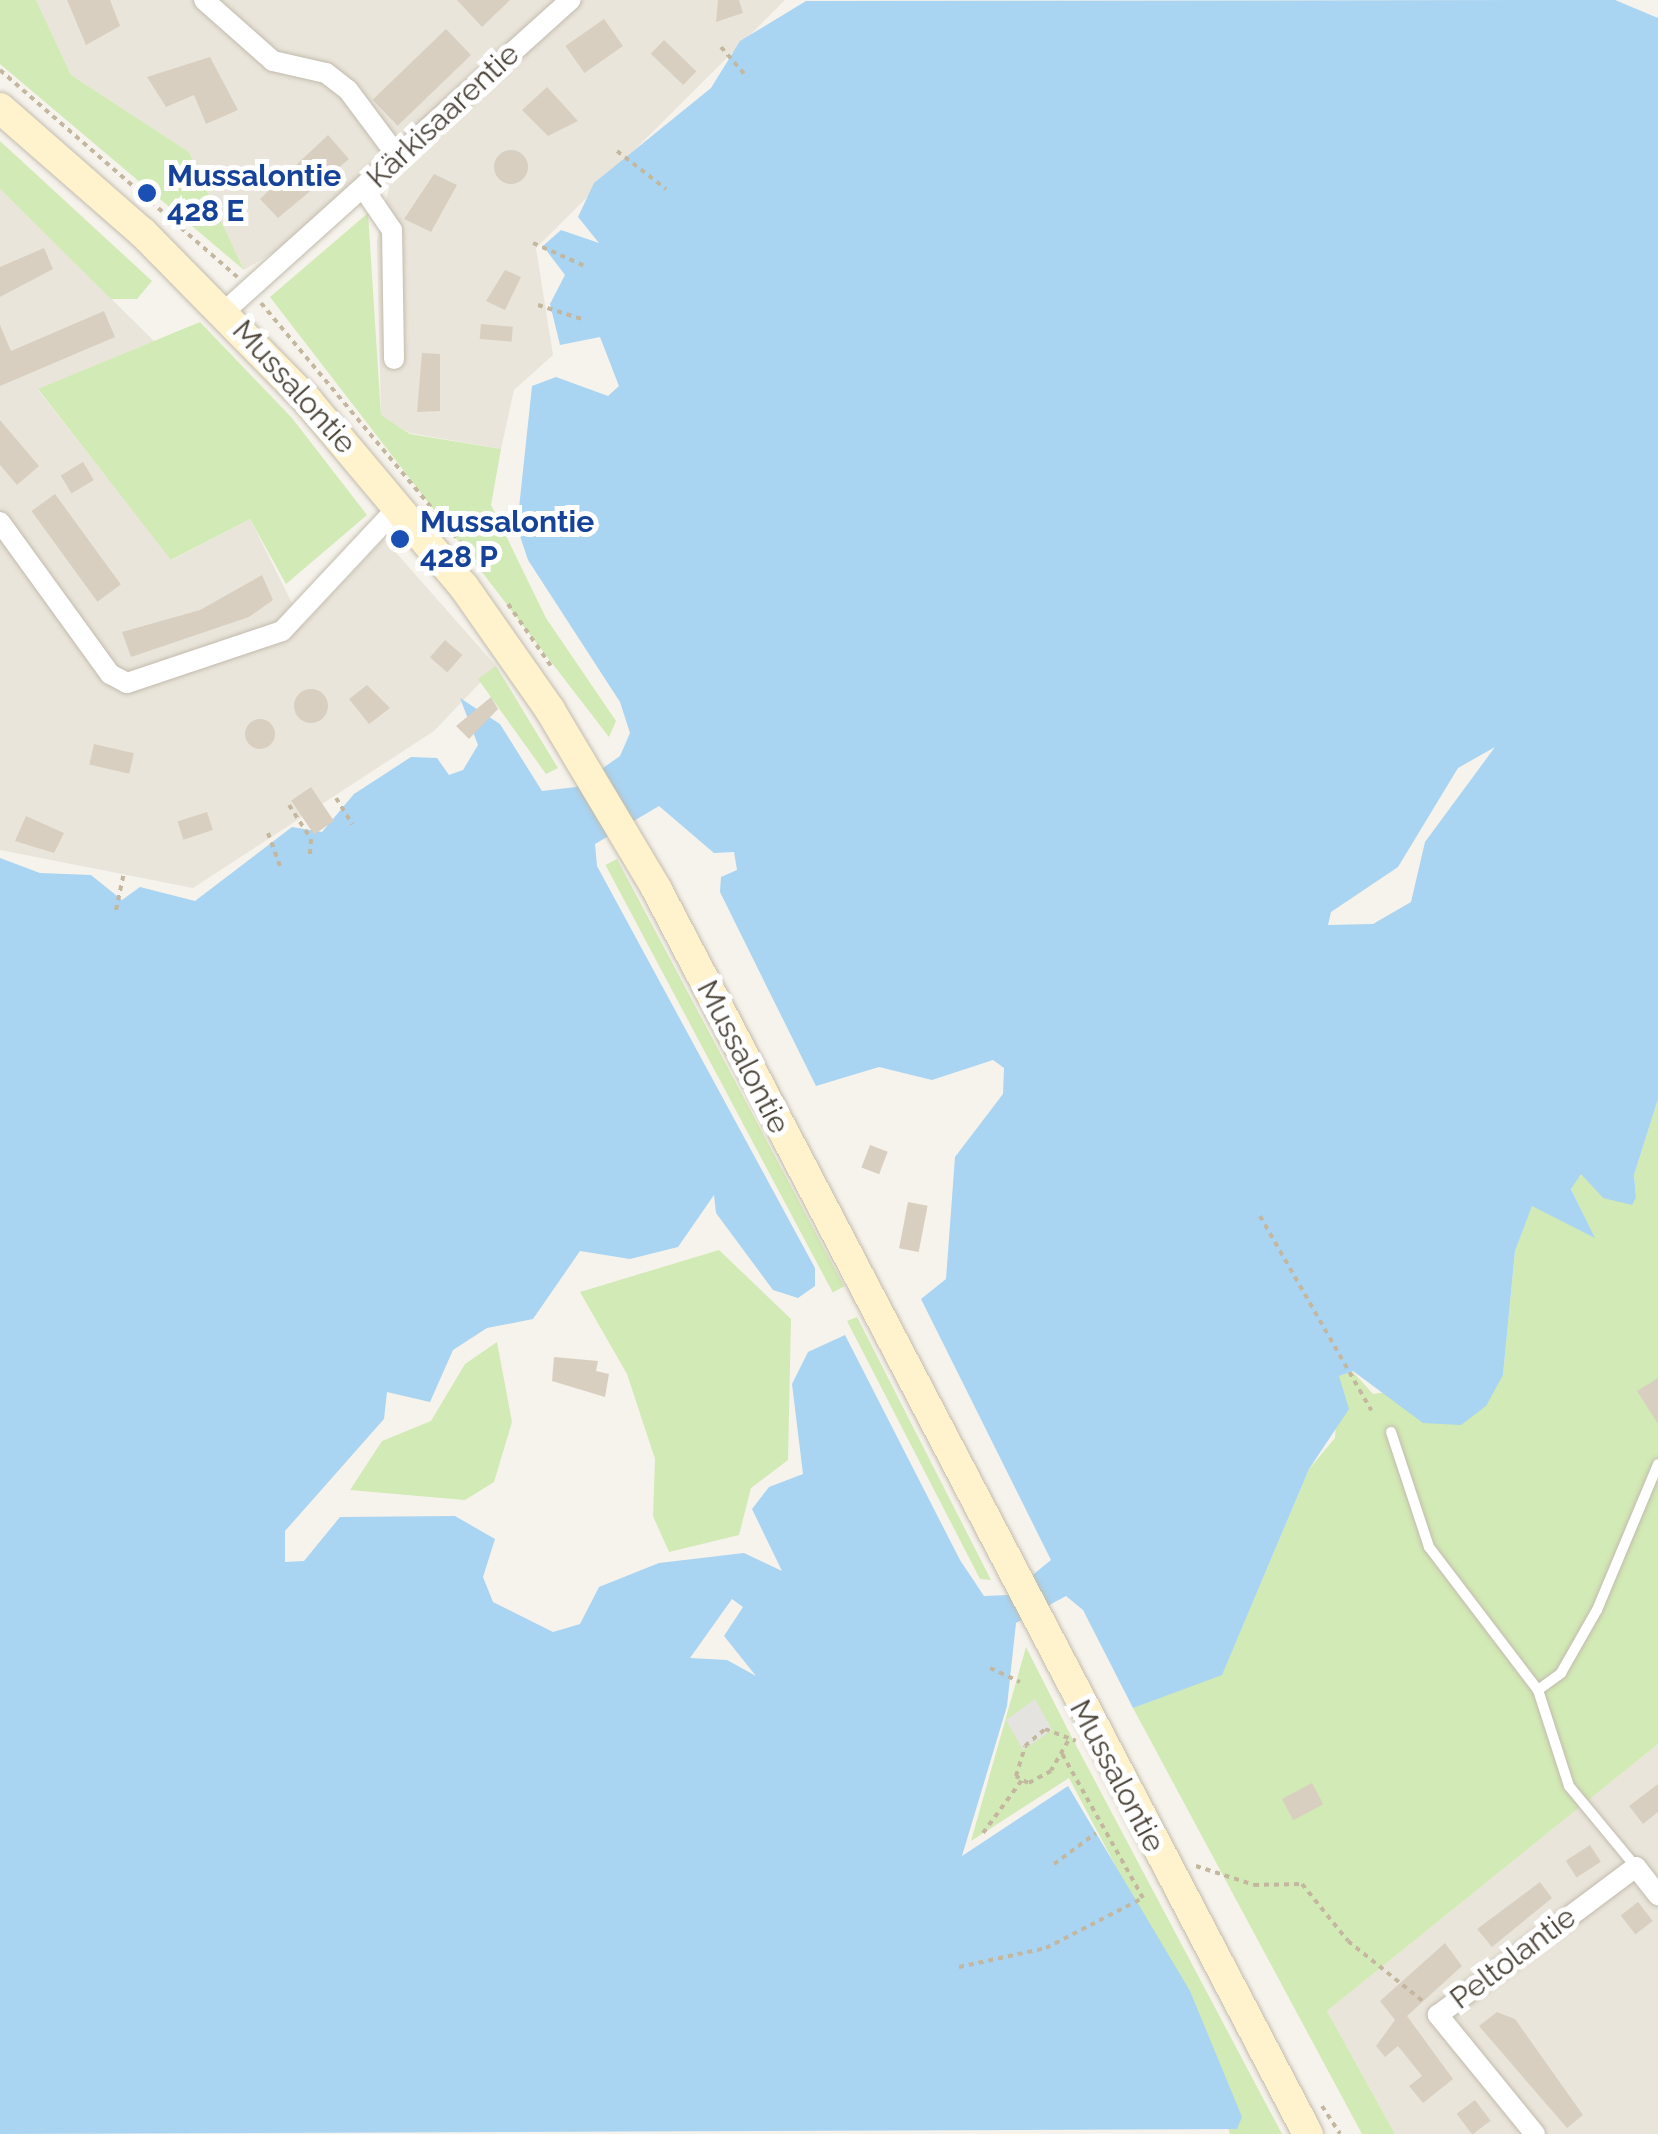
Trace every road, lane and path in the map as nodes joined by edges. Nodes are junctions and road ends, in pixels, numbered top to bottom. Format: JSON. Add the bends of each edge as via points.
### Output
{"nodes":[{"id":1,"x":204,"y":0,"type":"edge"},
{"id":2,"x":571,"y":0,"type":"edge"},
{"id":3,"x":721,"y":47,"type":"dead end"},
{"id":4,"x":747,"y":76,"type":"dead end"},
{"id":5,"x":0,"y":108,"type":"edge"},
{"id":6,"x":617,"y":151,"type":"dead end"},
{"id":7,"x":398,"y":157,"type":"junction"},
{"id":8,"x":364,"y":189,"type":"junction"},
{"id":9,"x":666,"y":190,"type":"dead end"},
{"id":10,"x":532,"y":243,"type":"dead end"},
{"id":11,"x":585,"y":266,"type":"dead end"},
{"id":12,"x":538,"y":305,"type":"dead end"},
{"id":13,"x":225,"y":312,"type":"junction"},
{"id":14,"x":582,"y":319,"type":"dead end"},
{"id":15,"x":394,"y":358,"type":"dead end"},
{"id":16,"x":399,"y":506,"type":"junction"},
{"id":17,"x":0,"y":522,"type":"edge"},
{"id":18,"x":336,"y":798,"type":"dead end"},
{"id":19,"x":290,"y":806,"type":"dead end"},
{"id":20,"x":352,"y":824,"type":"dead end"},
{"id":21,"x":268,"y":833,"type":"dead end"},
{"id":22,"x":310,"y":855,"type":"dead end"},
{"id":23,"x":281,"y":868,"type":"dead end"},
{"id":24,"x":124,"y":872,"type":"dead end"},
{"id":25,"x":116,"y":910,"type":"dead end"},
{"id":26,"x":1260,"y":1216,"type":"dead end"},
{"id":27,"x":1371,"y":1410,"type":"dead end"},
{"id":28,"x":1391,"y":1432,"type":"dead end"},
{"id":29,"x":1658,"y":1464,"type":"edge"},
{"id":30,"x":990,"y":1668,"type":"dead end"},
{"id":31,"x":1020,"y":1682,"type":"dead end"},
{"id":32,"x":1538,"y":1690,"type":"junction"},
{"id":33,"x":1081,"y":1737,"type":"junction"},
{"id":34,"x":1061,"y":1752,"type":"junction"},
{"id":35,"x":1022,"y":1780,"type":"junction"},
{"id":36,"x":982,"y":1833,"type":"dead end"},
{"id":37,"x":1096,"y":1833,"type":"dead end"},
{"id":38,"x":1054,"y":1864,"type":"dead end"},
{"id":39,"x":1193,"y":1864,"type":"dead end"},
{"id":40,"x":1636,"y":1867,"type":"junction"},
{"id":41,"x":1658,"y":1895,"type":"edge"},
{"id":42,"x":959,"y":1967,"type":"dead end"},
{"id":43,"x":1438,"y":2015,"type":"junction"},
{"id":44,"x":1308,"y":2134,"type":"edge"},
{"id":45,"x":1536,"y":2134,"type":"edge"}],
"edges":[{"from":1,"to":7,"type":"street","via":[[273,62],[326,73],[348,90]]},
{"from":2,"to":7,"type":"street","name":"Kärkisaarentie"},
{"from":3,"to":4,"type":"path"},
{"from":5,"to":13,"type":"main road","name":"Mussalontie"},
{"from":6,"to":9,"type":"path"},
{"from":7,"to":8,"type":"street","name":"Kärkisaarentie"},
{"from":8,"to":13,"type":"street","name":"Kärkisaarentie"},
{"from":8,"to":15,"type":"street","via":[[392,230]]},
{"from":10,"to":11,"type":"path"},
{"from":12,"to":14,"type":"path"},
{"from":13,"to":16,"type":"main road","name":"Mussalontie"},
{"from":16,"to":17,"type":"street","via":[[282,631],[127,683],[110,674]]},
{"from":16,"to":33,"type":"main road","name":"Mussalontie","via":[[578,755],[822,1184],[1041,1630]]},
{"from":18,"to":20,"type":"path"},
{"from":19,"to":22,"type":"path","via":[[312,838]]},
{"from":21,"to":23,"type":"path"},
{"from":24,"to":25,"type":"path"},
{"from":26,"to":27,"type":"path"},
{"from":28,"to":32,"type":"lane","via":[[1429,1547]]},
{"from":29,"to":32,"type":"lane","via":[[1606,1593],[1561,1672]]},
{"from":30,"to":31,"type":"path"},
{"from":32,"to":40,"type":"lane","via":[[1569,1786]]},
{"from":33,"to":34,"type":"path"},
{"from":33,"to":35,"type":"path","via":[[1045,1729],[1034,1736],[1018,1764]]},
{"from":33,"to":44,"type":"main road","name":"Mussalontie"},
{"from":34,"to":35,"type":"path","via":[[1050,1771]]},
{"from":34,"to":42,"type":"path","via":[[1139,1891],[1137,1902],[1046,1948]]},
{"from":35,"to":36,"type":"path"},
{"from":37,"to":38,"type":"path"},
{"from":39,"to":43,"type":"path","via":[[1254,1885],[1302,1884],[1348,1941]]},
{"from":40,"to":41,"type":"street"},
{"from":40,"to":43,"type":"street","name":"Peltolantie"},
{"from":43,"to":45,"type":"street","name":"Peltolantie"}]}
